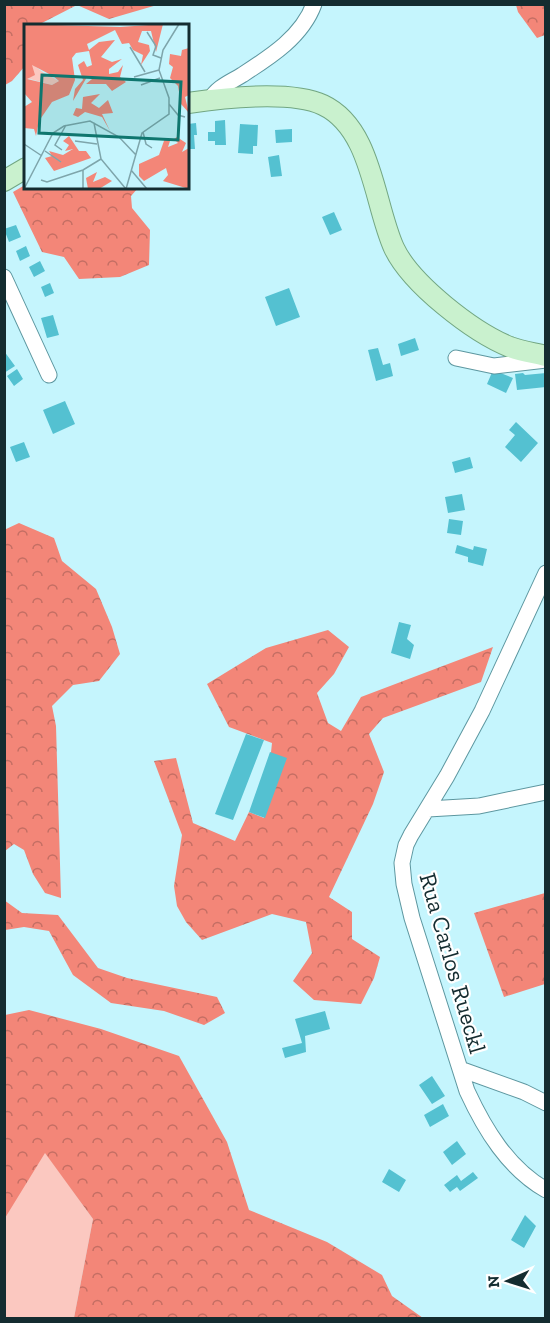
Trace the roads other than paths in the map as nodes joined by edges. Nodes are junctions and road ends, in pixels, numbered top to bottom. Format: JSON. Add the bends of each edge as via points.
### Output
{"nodes":[{"id":1,"x":314,"y":4,"type":"edge"},
{"id":2,"x":210,"y":100,"type":"junction"},
{"id":3,"x":189,"y":103,"type":"edge"},
{"id":4,"x":24,"y":169,"type":"edge"},
{"id":5,"x":4,"y":181,"type":"edge"},
{"id":6,"x":4,"y":277,"type":"edge"},
{"id":7,"x":456,"y":358,"type":"dead end"},
{"id":8,"x":546,"y":358,"type":"edge"},
{"id":9,"x":49,"y":375,"type":"dead end"},
{"id":10,"x":546,"y":573,"type":"edge"},
{"id":11,"x":546,"y":792,"type":"edge"},
{"id":12,"x":428,"y":809,"type":"junction"},
{"id":13,"x":460,"y":1069,"type":"junction"},
{"id":14,"x":546,"y":1103,"type":"edge"},
{"id":15,"x":546,"y":1190,"type":"edge"}],
"edges":[{"from":1,"to":2,"type":"street","via":[[311,14],[286,44],[216,91]]},
{"from":2,"to":3,"type":"main road"},
{"from":2,"to":8,"type":"main road","via":[[294,98],[331,110],[364,154],[390,239],[416,279],[457,314],[495,339]]},
{"from":4,"to":5,"type":"main road"},
{"from":6,"to":9,"type":"street"},
{"from":7,"to":8,"type":"street","via":[[494,366]]},
{"from":10,"to":12,"type":"street","name":"Rua Carlos Rueckl","via":[[474,728]]},
{"from":11,"to":12,"type":"street","via":[[479,806]]},
{"from":12,"to":13,"type":"street","name":"Rua Carlos Rueckl","via":[[406,845],[402,862],[404,884]]},
{"from":13,"to":14,"type":"street"},
{"from":13,"to":15,"type":"street","name":"Rua Carlos Rueckl","via":[[475,1109],[498,1145],[522,1173]]}]}
